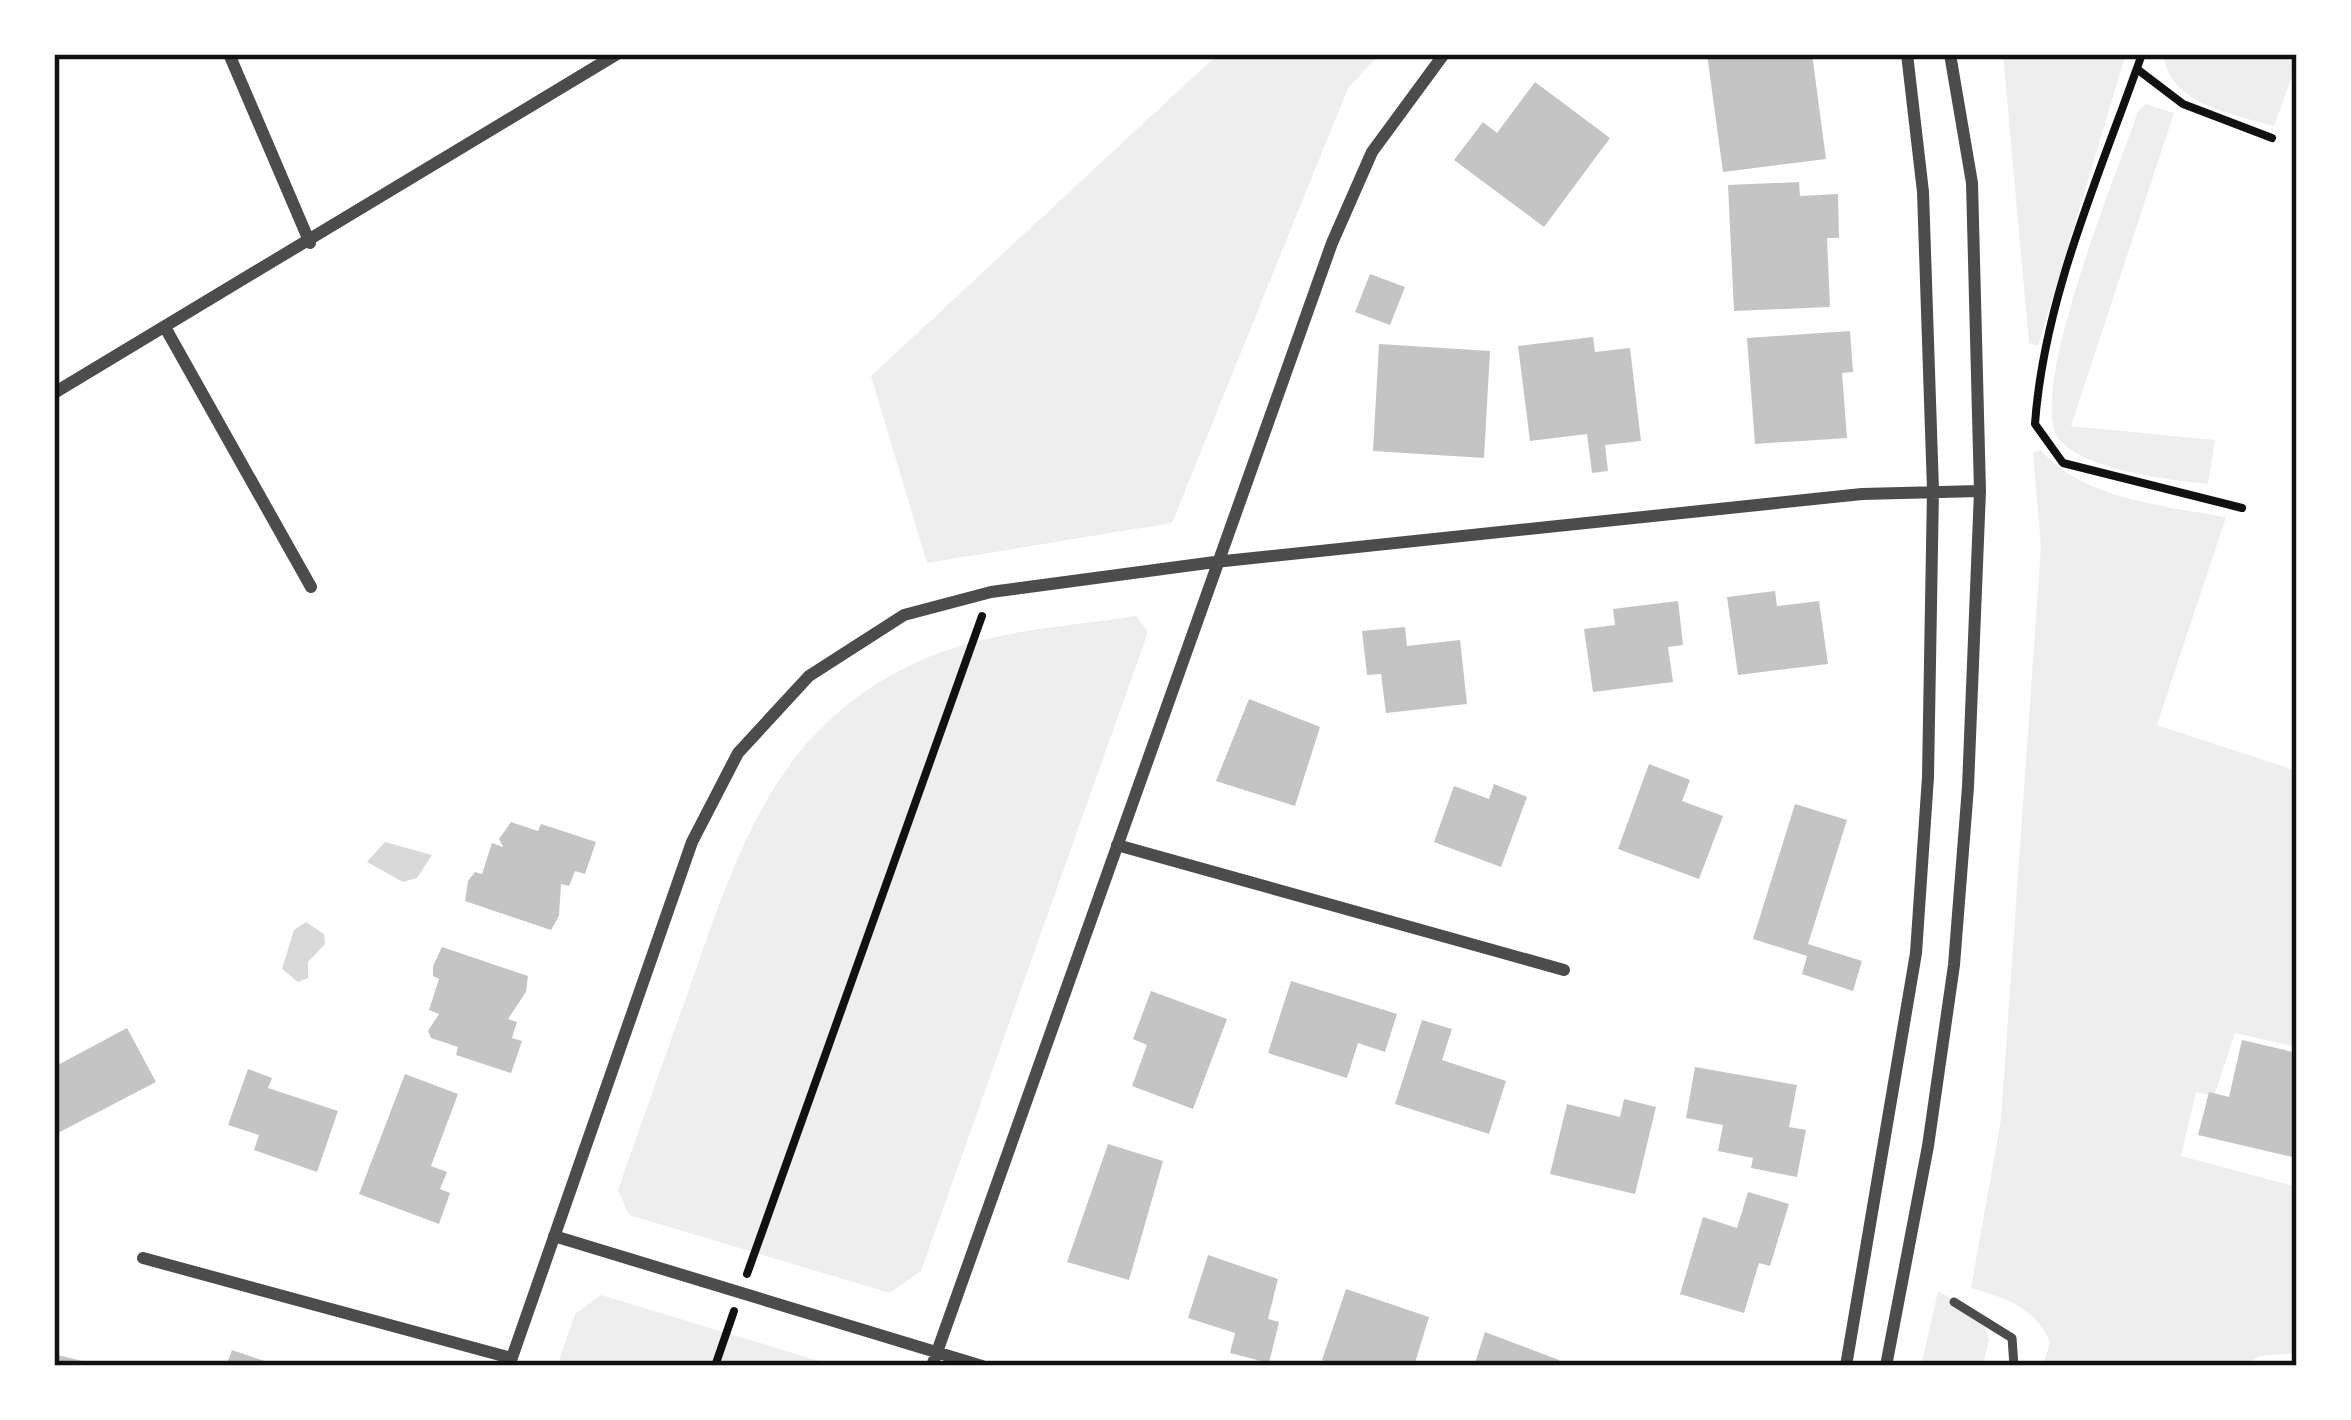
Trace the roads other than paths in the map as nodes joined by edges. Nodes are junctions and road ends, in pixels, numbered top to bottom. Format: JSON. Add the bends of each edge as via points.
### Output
{"nodes":[{"id":1,"x":229,"y":54,"type":"edge"},
{"id":2,"x":617,"y":54,"type":"edge"},
{"id":3,"x":1444,"y":54,"type":"edge"},
{"id":4,"x":1907,"y":54,"type":"edge"},
{"id":5,"x":1950,"y":54,"type":"edge"},
{"id":6,"x":310,"y":243,"type":"junction"},
{"id":7,"x":166,"y":329,"type":"junction"},
{"id":8,"x":54,"y":393,"type":"edge"},
{"id":9,"x":1933,"y":490,"type":"junction"},
{"id":10,"x":1980,"y":491,"type":"junction"},
{"id":11,"x":1215,"y":562,"type":"junction"},
{"id":12,"x":311,"y":587,"type":"dead end"},
{"id":13,"x":1117,"y":845,"type":"junction"},
{"id":14,"x":1564,"y":970,"type":"dead end"},
{"id":15,"x":554,"y":1236,"type":"junction"},
{"id":16,"x":143,"y":1258,"type":"dead end"},
{"id":17,"x":1954,"y":1301,"type":"dead end"},
{"id":18,"x":935,"y":1359,"type":"edge"},
{"id":19,"x":510,"y":1362,"type":"edge"},
{"id":20,"x":982,"y":1366,"type":"edge"},
{"id":21,"x":1846,"y":1366,"type":"edge"},
{"id":22,"x":1886,"y":1366,"type":"edge"},
{"id":23,"x":2014,"y":1366,"type":"edge"}],
"edges":[{"from":1,"to":6,"type":"street"},
{"from":2,"to":6,"type":"street"},
{"from":3,"to":11,"type":"street","via":[[1372,152]]},
{"from":4,"to":9,"type":"street","via":[[1923,192]]},
{"from":5,"to":10,"type":"street","via":[[1972,183]]},
{"from":6,"to":7,"type":"street"},
{"from":7,"to":8,"type":"street"},
{"from":7,"to":12,"type":"street"},
{"from":9,"to":10,"type":"street"},
{"from":9,"to":11,"type":"street"},
{"from":9,"to":21,"type":"street","via":[[1916,953]]},
{"from":10,"to":22,"type":"street","via":[[1954,964]]},
{"from":11,"to":13,"type":"street"},
{"from":11,"to":15,"type":"street","via":[[991,592],[904,615],[808,676],[737,753],[692,842]]},
{"from":13,"to":14,"type":"street"},
{"from":13,"to":18,"type":"street"},
{"from":15,"to":18,"type":"street"},
{"from":15,"to":19,"type":"street"},
{"from":16,"to":19,"type":"street"},
{"from":17,"to":23,"type":"lane","via":[[2012,1338]]},
{"from":18,"to":20,"type":"street"}]}
